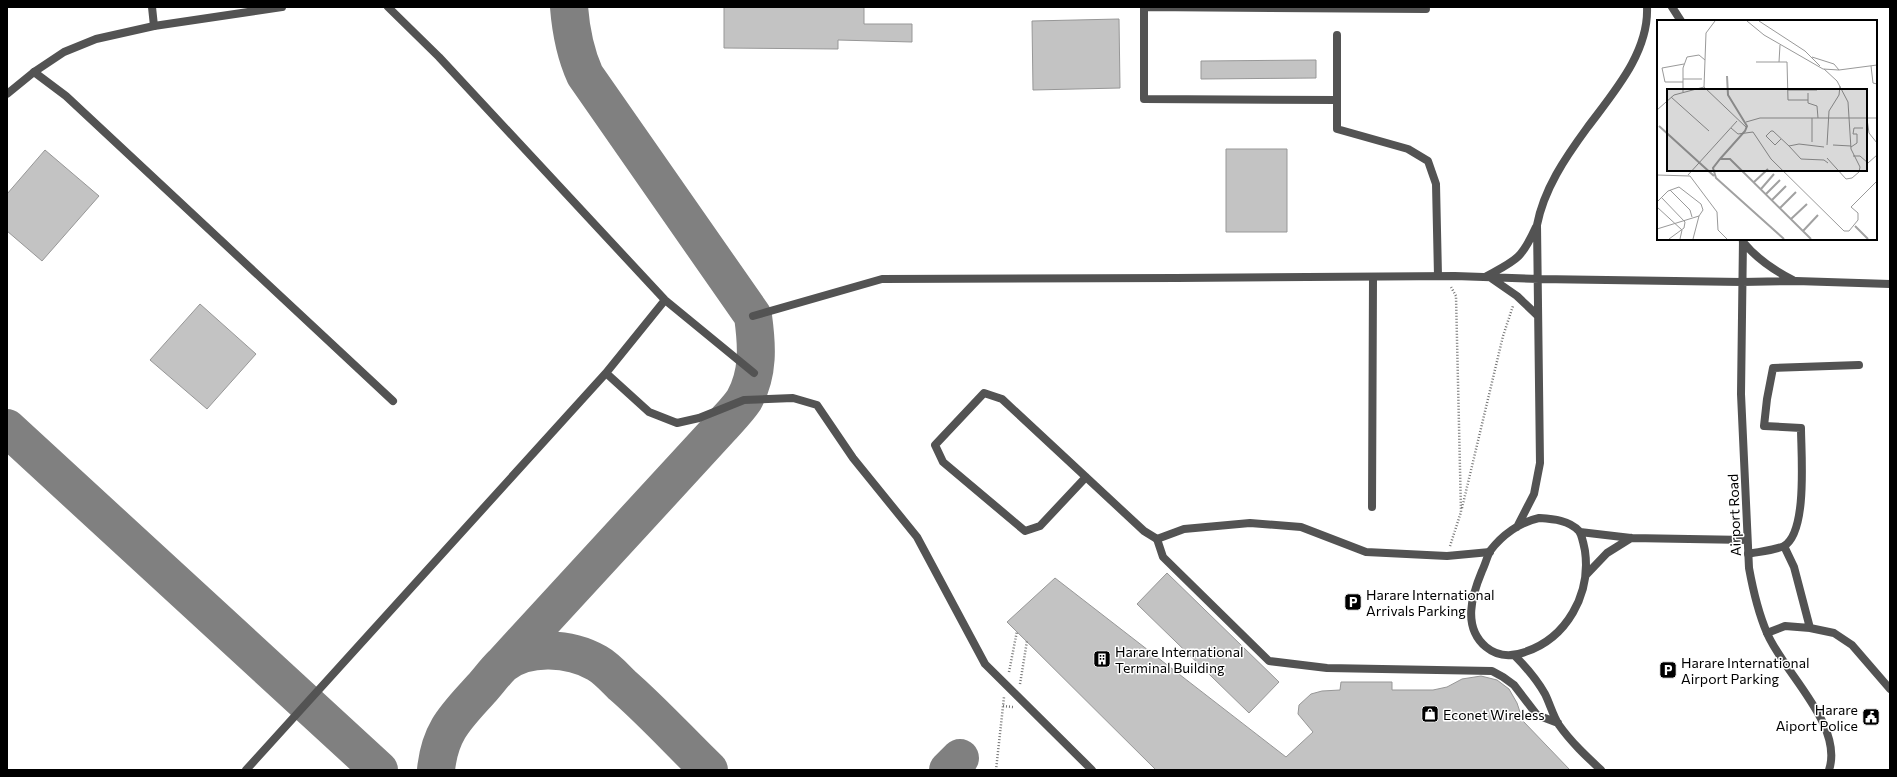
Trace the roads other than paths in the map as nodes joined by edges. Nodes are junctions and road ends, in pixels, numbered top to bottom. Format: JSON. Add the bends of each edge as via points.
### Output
{"nodes":[{"id":1,"x":152,"y":7,"type":"edge"},
{"id":2,"x":282,"y":7,"type":"edge"},
{"id":3,"x":388,"y":7,"type":"edge"},
{"id":4,"x":1144,"y":7,"type":"edge"},
{"id":5,"x":1647,"y":7,"type":"edge"},
{"id":6,"x":1672,"y":7,"type":"edge"},
{"id":7,"x":1426,"y":9,"type":"dead end"},
{"id":8,"x":1680,"y":20,"type":"edge"},
{"id":9,"x":154,"y":26,"type":"junction"},
{"id":10,"x":1337,"y":35,"type":"dead end"},
{"id":11,"x":34,"y":72,"type":"junction"},
{"id":12,"x":7,"y":94,"type":"edge"},
{"id":13,"x":1337,"y":100,"type":"junction"},
{"id":14,"x":1537,"y":225,"type":"junction"},
{"id":15,"x":1743,"y":241,"type":"edge"},
{"id":16,"x":1438,"y":276,"type":"junction"},
{"id":17,"x":1373,"y":277,"type":"junction"},
{"id":18,"x":1487,"y":278,"type":"junction"},
{"id":19,"x":1538,"y":279,"type":"junction"},
{"id":20,"x":1796,"y":281,"type":"junction"},
{"id":21,"x":1742,"y":282,"type":"junction"},
{"id":22,"x":1890,"y":284,"type":"edge"},
{"id":23,"x":665,"y":300,"type":"junction"},
{"id":24,"x":754,"y":316,"type":"dead end"},
{"id":25,"x":1537,"y":316,"type":"junction"},
{"id":26,"x":1859,"y":365,"type":"dead end"},
{"id":27,"x":606,"y":373,"type":"junction"},
{"id":28,"x":754,"y":373,"type":"dead end"},
{"id":29,"x":393,"y":401,"type":"dead end"},
{"id":30,"x":1086,"y":477,"type":"junction"},
{"id":31,"x":1372,"y":507,"type":"dead end"},
{"id":32,"x":1517,"y":527,"type":"junction"},
{"id":33,"x":1580,"y":532,"type":"junction"},
{"id":34,"x":1631,"y":538,"type":"junction"},
{"id":35,"x":1157,"y":539,"type":"junction"},
{"id":36,"x":1747,"y":540,"type":"junction"},
{"id":37,"x":1784,"y":546,"type":"junction"},
{"id":38,"x":1490,"y":552,"type":"junction"},
{"id":39,"x":1748,"y":554,"type":"junction"},
{"id":40,"x":1586,"y":575,"type":"junction"},
{"id":41,"x":1810,"y":628,"type":"junction"},
{"id":42,"x":1767,"y":633,"type":"junction"},
{"id":43,"x":1515,"y":656,"type":"junction"},
{"id":44,"x":1890,"y":689,"type":"edge"},
{"id":45,"x":1558,"y":723,"type":"junction"},
{"id":46,"x":246,"y":770,"type":"edge"},
{"id":47,"x":1092,"y":770,"type":"edge"},
{"id":48,"x":1601,"y":770,"type":"edge"},
{"id":49,"x":1829,"y":770,"type":"edge"}],
"edges":[{"from":1,"to":9,"type":"street"},
{"from":2,"to":9,"type":"street"},
{"from":3,"to":23,"type":"street","via":[[439,57]]},
{"from":4,"to":7,"type":"street"},
{"from":4,"to":13,"type":"street","via":[[1144,99]]},
{"from":5,"to":14,"type":"street","via":[[1642,42],[1627,72],[1566,158],[1544,198]]},
{"from":6,"to":8,"type":"street"},
{"from":9,"to":11,"type":"street","via":[[96,39],[64,52]]},
{"from":10,"to":13,"type":"street"},
{"from":11,"to":12,"type":"street"},
{"from":11,"to":29,"type":"street","via":[[66,96]]},
{"from":13,"to":16,"type":"street","via":[[1337,129],[1408,149],[1428,161],[1436,184]]},
{"from":14,"to":18,"type":"street","via":[[1526,249],[1516,260]]},
{"from":14,"to":19,"type":"street"},
{"from":15,"to":20,"type":"street","via":[[1766,265]]},
{"from":15,"to":21,"type":"street","name":"Airport Road"},
{"from":16,"to":17,"type":"street"},
{"from":16,"to":18,"type":"street"},
{"from":17,"to":24,"type":"street","via":[[882,279]]},
{"from":17,"to":31,"type":"street"},
{"from":18,"to":19,"type":"street"},
{"from":18,"to":25,"type":"street","via":[[1517,296]]},
{"from":19,"to":21,"type":"street"},
{"from":19,"to":25,"type":"street"},
{"from":20,"to":21,"type":"street"},
{"from":20,"to":22,"type":"street"},
{"from":21,"to":36,"type":"street","name":"Airport Road","via":[[1741,394]]},
{"from":23,"to":27,"type":"street"},
{"from":23,"to":28,"type":"street"},
{"from":25,"to":32,"type":"street","via":[[1540,463],[1534,494]]},
{"from":26,"to":37,"type":"street","via":[[1773,368],[1764,426],[1801,428],[1800,516],[1796,533]]},
{"from":27,"to":46,"type":"street"},
{"from":27,"to":47,"type":"street","via":[[649,412],[677,423],[699,418],[744,400],[793,398],[817,405],[853,458],[918,537],[985,664]]},
{"from":30,"to":30,"type":"street","via":[[1002,399],[984,393],[935,445],[942,462],[1025,532],[1040,526]]},
{"from":30,"to":35,"type":"street","via":[[1144,531]]},
{"from":32,"to":33,"type":"street","via":[[1539,518],[1556,519],[1566,522]]},
{"from":32,"to":38,"type":"street"},
{"from":33,"to":34,"type":"street"},
{"from":33,"to":40,"type":"street","via":[[1585,547]]},
{"from":34,"to":36,"type":"street"},
{"from":34,"to":40,"type":"street","via":[[1607,553]]},
{"from":35,"to":38,"type":"street","via":[[1184,529],[1250,523],[1301,527],[1366,552],[1447,556]]},
{"from":35,"to":45,"type":"street","via":[[1163,557],[1269,661],[1327,668],[1492,671],[1514,685],[1537,715]]},
{"from":36,"to":39,"type":"street","name":"Airport Road"},
{"from":37,"to":39,"type":"street"},
{"from":37,"to":41,"type":"street","via":[[1794,567]]},
{"from":38,"to":43,"type":"street","via":[[1472,604],[1472,628],[1476,637],[1492,652],[1502,656]]},
{"from":39,"to":42,"type":"street","name":"Airport Road","via":[[1754,592]]},
{"from":40,"to":43,"type":"street","via":[[1573,614],[1555,636],[1545,644]]},
{"from":41,"to":42,"type":"street","via":[[1784,626]]},
{"from":41,"to":44,"type":"street","via":[[1834,633],[1852,645]]},
{"from":42,"to":49,"type":"street","name":"Airport Road","via":[[1782,661],[1823,721],[1831,744]]},
{"from":43,"to":45,"type":"street","via":[[1544,692]]},
{"from":45,"to":48,"type":"street"}]}
